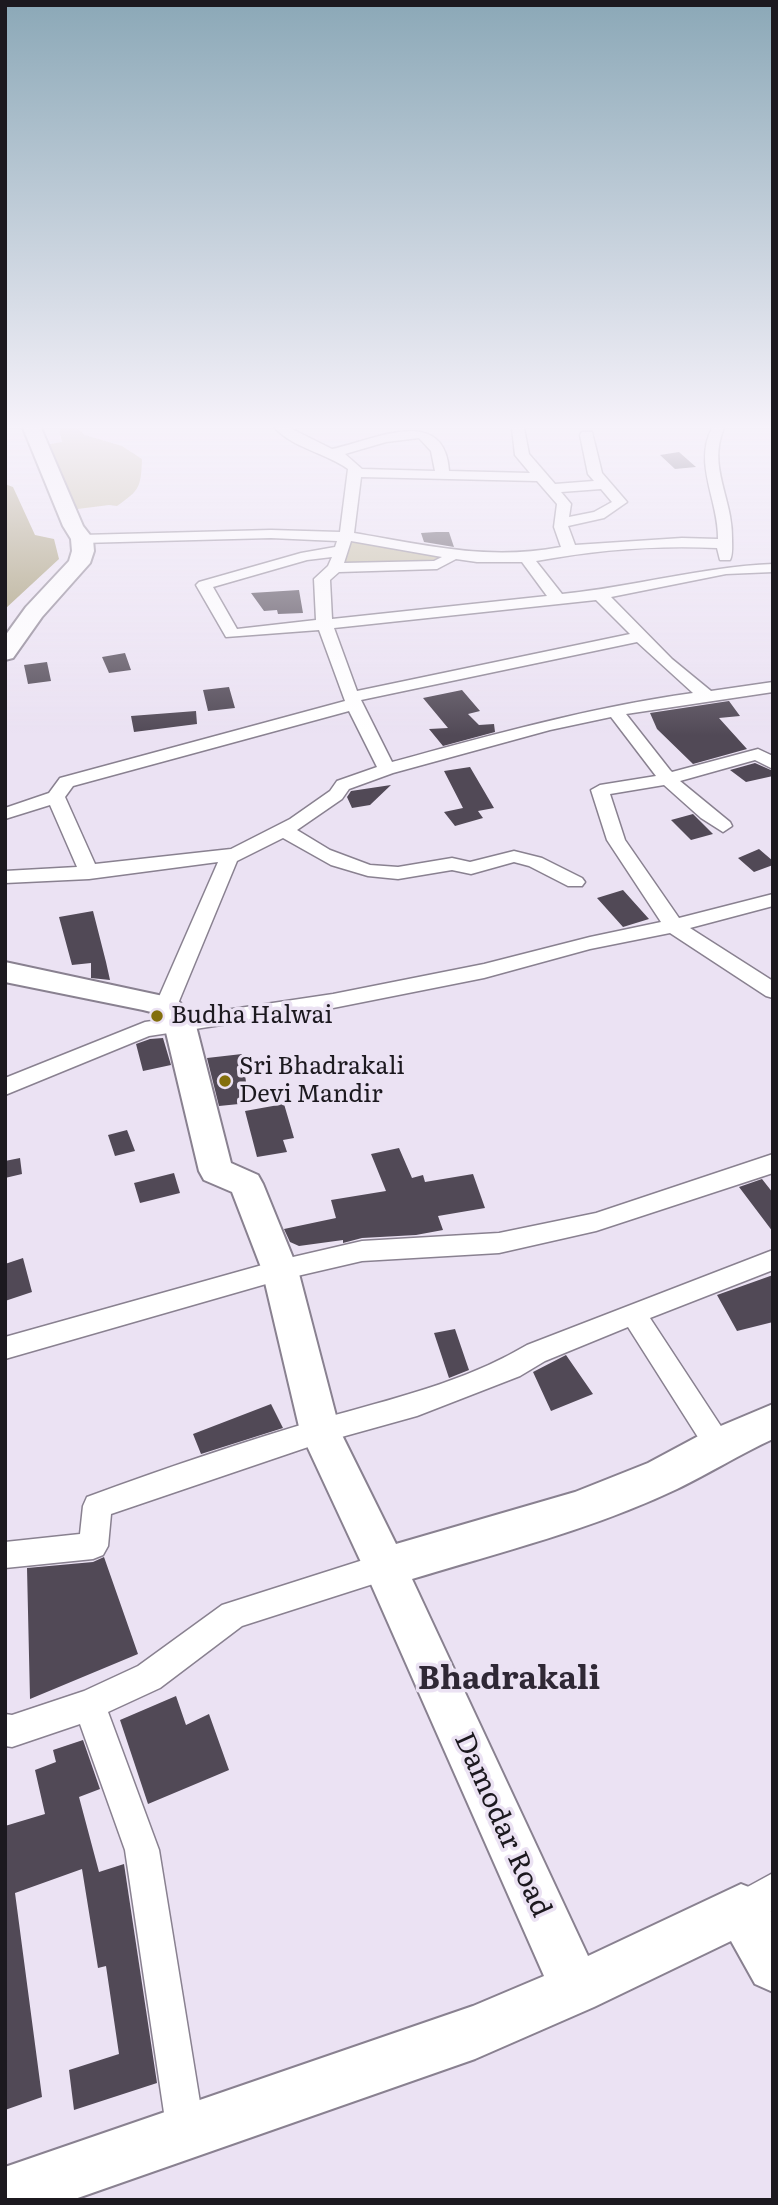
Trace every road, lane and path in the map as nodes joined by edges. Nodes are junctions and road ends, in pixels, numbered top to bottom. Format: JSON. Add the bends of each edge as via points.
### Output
{"nodes":[{"id":1,"x":76,"y":531,"type":"edge"},
{"id":2,"x":347,"y":531,"type":"edge"},
{"id":3,"x":564,"y":531,"type":"edge"},
{"id":4,"x":724,"y":531,"type":"edge"},
{"id":5,"x":345,"y":536,"type":"junction"},
{"id":6,"x":82,"y":539,"type":"junction"},
{"id":7,"x":724,"y":544,"type":"junction"},
{"id":8,"x":569,"y":550,"type":"junction"},
{"id":9,"x":340,"y":551,"type":"junction"},
{"id":10,"x":451,"y":554,"type":"junction"},
{"id":11,"x":526,"y":558,"type":"junction"},
{"id":12,"x":335,"y":568,"type":"junction"},
{"id":13,"x":766,"y":569,"type":"edge"},
{"id":14,"x":726,"y":570,"type":"junction"},
{"id":15,"x":773,"y":580,"type":"edge"},
{"id":16,"x":600,"y":596,"type":"junction"},
{"id":17,"x":558,"y":598,"type":"junction"},
{"id":18,"x":324,"y":623,"type":"junction"},
{"id":19,"x":639,"y":637,"type":"junction"},
{"id":20,"x":5,"y":653,"type":"edge"},
{"id":21,"x":773,"y":687,"type":"edge"},
{"id":22,"x":707,"y":696,"type":"junction"},
{"id":23,"x":352,"y":700,"type":"junction"},
{"id":24,"x":615,"y":711,"type":"junction"},
{"id":25,"x":773,"y":764,"type":"edge"},
{"id":26,"x":387,"y":769,"type":"junction"},
{"id":27,"x":669,"y":779,"type":"junction"},
{"id":28,"x":56,"y":797,"type":"junction"},
{"id":29,"x":5,"y":814,"type":"edge"},
{"id":30,"x":723,"y":826,"type":"dead end"},
{"id":31,"x":284,"y":830,"type":"junction"},
{"id":32,"x":234,"y":855,"type":"junction"},
{"id":33,"x":89,"y":873,"type":"junction"},
{"id":34,"x":5,"y":877,"type":"edge"},
{"id":35,"x":575,"y":882,"type":"dead end"},
{"id":36,"x":773,"y":900,"type":"edge"},
{"id":37,"x":674,"y":926,"type":"junction"},
{"id":38,"x":5,"y":972,"type":"edge"},
{"id":39,"x":773,"y":991,"type":"edge"},
{"id":40,"x":173,"y":1014,"type":"junction"},
{"id":41,"x":5,"y":1087,"type":"edge"},
{"id":42,"x":773,"y":1163,"type":"edge"},
{"id":43,"x":773,"y":1260,"type":"edge"},
{"id":44,"x":280,"y":1270,"type":"junction"},
{"id":45,"x":633,"y":1314,"type":"junction"},
{"id":46,"x":5,"y":1349,"type":"edge"},
{"id":47,"x":773,"y":1421,"type":"edge"},
{"id":48,"x":320,"y":1431,"type":"junction"},
{"id":49,"x":718,"y":1445,"type":"junction"},
{"id":50,"x":5,"y":1555,"type":"edge"},
{"id":51,"x":385,"y":1567,"type":"junction"},
{"id":52,"x":89,"y":1705,"type":"junction"},
{"id":53,"x":5,"y":1730,"type":"edge"},
{"id":54,"x":757,"y":1899,"type":"edge"},
{"id":55,"x":773,"y":1966,"type":"edge"},
{"id":56,"x":576,"y":1989,"type":"junction"},
{"id":57,"x":186,"y":2133,"type":"junction"},
{"id":58,"x":5,"y":2195,"type":"edge"}],
"edges":[{"from":1,"to":6,"type":"street"},
{"from":2,"to":5,"type":"street"},
{"from":3,"to":8,"type":"street"},
{"from":4,"to":7,"type":"street"},
{"from":5,"to":6,"type":"street"},
{"from":5,"to":9,"type":"street"},
{"from":5,"to":10,"type":"street"},
{"from":6,"to":20,"type":"street","via":[[79,563],[34,612]]},
{"from":7,"to":8,"type":"street","via":[[681,542]]},
{"from":7,"to":14,"type":"street"},
{"from":8,"to":11,"type":"street"},
{"from":9,"to":12,"type":"street"},
{"from":9,"to":18,"type":"street","via":[[204,585],[232,635]]},
{"from":10,"to":11,"type":"street"},
{"from":10,"to":12,"type":"street","via":[[447,562],[437,565]]},
{"from":11,"to":17,"type":"street"},
{"from":12,"to":18,"type":"street","via":[[322,579]]},
{"from":13,"to":14,"type":"street"},
{"from":13,"to":15,"type":"street"},
{"from":14,"to":16,"type":"street"},
{"from":16,"to":17,"type":"street"},
{"from":16,"to":19,"type":"street"},
{"from":17,"to":18,"type":"street"},
{"from":18,"to":23,"type":"street"},
{"from":19,"to":22,"type":"street"},
{"from":19,"to":23,"type":"street"},
{"from":21,"to":22,"type":"street"},
{"from":22,"to":24,"type":"street"},
{"from":23,"to":26,"type":"street"},
{"from":23,"to":28,"type":"street","via":[[66,782]]},
{"from":24,"to":26,"type":"street"},
{"from":24,"to":27,"type":"street"},
{"from":25,"to":27,"type":"street","via":[[758,754]]},
{"from":26,"to":31,"type":"street","via":[[343,785],[336,795]]},
{"from":27,"to":30,"type":"street","via":[[693,805]]},
{"from":27,"to":37,"type":"street","via":[[600,790],[616,840]]},
{"from":28,"to":29,"type":"street"},
{"from":28,"to":33,"type":"street"},
{"from":31,"to":32,"type":"street"},
{"from":31,"to":35,"type":"street","via":[[307,845],[368,869],[394,873],[457,862],[471,868],[497,857],[522,855]]},
{"from":32,"to":33,"type":"street"},
{"from":32,"to":40,"type":"street","via":[[229,858]]},
{"from":33,"to":34,"type":"street"},
{"from":36,"to":37,"type":"street"},
{"from":37,"to":39,"type":"street"},
{"from":37,"to":40,"type":"street","via":[[333,1001]]},
{"from":38,"to":40,"type":"street"},
{"from":40,"to":41,"type":"street"},
{"from":40,"to":44,"type":"street","name":"Damodar Road","via":[[216,1171],[246,1184]]},
{"from":42,"to":44,"type":"street","via":[[596,1222],[512,1241],[362,1251]]},
{"from":43,"to":45,"type":"street"},
{"from":44,"to":46,"type":"street"},
{"from":44,"to":48,"type":"street","name":"Damodar Road"},
{"from":45,"to":48,"type":"street","via":[[407,1408]]},
{"from":45,"to":49,"type":"street"},
{"from":47,"to":49,"type":"street"},
{"from":48,"to":50,"type":"street","via":[[97,1506],[93,1546]]},
{"from":48,"to":51,"type":"street","name":"Damodar Road"},
{"from":49,"to":51,"type":"street","via":[[663,1476],[578,1510]]},
{"from":51,"to":52,"type":"street","via":[[233,1615],[149,1677]]},
{"from":51,"to":56,"type":"street","name":"Damodar Road"},
{"from":52,"to":53,"type":"street"},
{"from":52,"to":57,"type":"street","via":[[142,1850]]},
{"from":54,"to":55,"type":"street"},
{"from":54,"to":56,"type":"street"},
{"from":56,"to":57,"type":"street","via":[[475,2032]]},
{"from":57,"to":58,"type":"street"}]}
